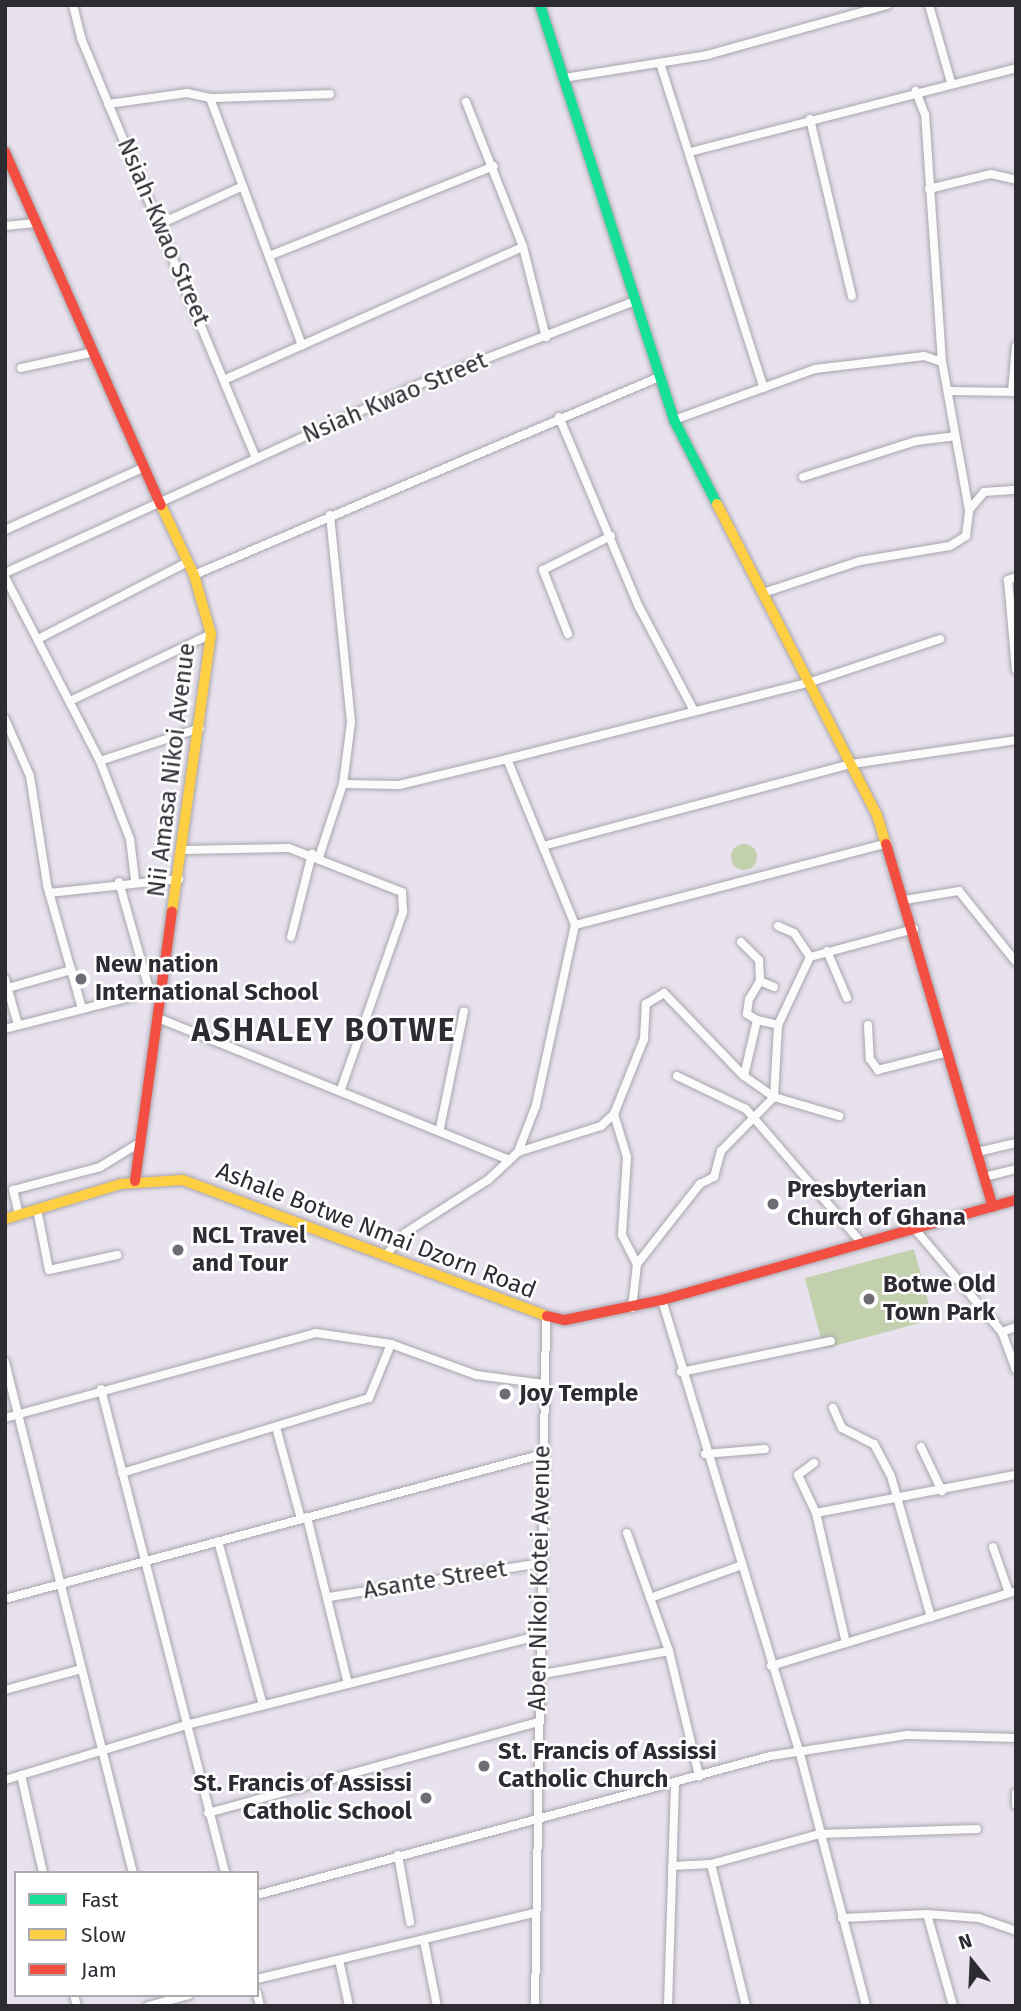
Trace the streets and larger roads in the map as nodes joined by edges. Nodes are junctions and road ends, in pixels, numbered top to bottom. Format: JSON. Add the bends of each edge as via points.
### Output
{"nodes":[{"id":1,"x":73,"y":5,"type":"edge"},
{"id":2,"x":540,"y":5,"type":"edge"},
{"id":3,"x":887,"y":5,"type":"edge"},
{"id":4,"x":929,"y":5,"type":"edge"},
{"id":5,"x":660,"y":63,"type":"junction"},
{"id":6,"x":1016,"y":68,"type":"edge"},
{"id":7,"x":564,"y":78,"type":"junction"},
{"id":8,"x":951,"y":82,"type":"junction"},
{"id":9,"x":916,"y":91,"type":"junction"},
{"id":10,"x":330,"y":94,"type":"dead end"},
{"id":11,"x":210,"y":99,"type":"junction"},
{"id":12,"x":466,"y":102,"type":"dead end"},
{"id":13,"x":108,"y":104,"type":"junction"},
{"id":14,"x":810,"y":119,"type":"junction"},
{"id":15,"x":5,"y":152,"type":"edge"},
{"id":16,"x":690,"y":152,"type":"junction"},
{"id":17,"x":494,"y":166,"type":"junction"},
{"id":18,"x":1016,"y":180,"type":"edge"},
{"id":19,"x":243,"y":186,"type":"junction"},
{"id":20,"x":929,"y":189,"type":"junction"},
{"id":21,"x":33,"y":223,"type":"junction"},
{"id":22,"x":159,"y":224,"type":"junction"},
{"id":23,"x":5,"y":226,"type":"edge"},
{"id":24,"x":523,"y":247,"type":"junction"},
{"id":25,"x":269,"y":256,"type":"junction"},
{"id":26,"x":852,"y":296,"type":"dead end"},
{"id":27,"x":635,"y":301,"type":"junction"},
{"id":28,"x":546,"y":337,"type":"junction"},
{"id":29,"x":302,"y":345,"type":"junction"},
{"id":30,"x":1016,"y":346,"type":"edge"},
{"id":31,"x":90,"y":353,"type":"junction"},
{"id":32,"x":942,"y":362,"type":"junction"},
{"id":33,"x":21,"y":368,"type":"dead end"},
{"id":34,"x":659,"y":377,"type":"junction"},
{"id":35,"x":226,"y":379,"type":"junction"},
{"id":36,"x":764,"y":388,"type":"junction"},
{"id":37,"x":949,"y":391,"type":"junction"},
{"id":38,"x":1014,"y":392,"type":"edge"},
{"id":39,"x":559,"y":417,"type":"junction"},
{"id":40,"x":674,"y":420,"type":"junction"},
{"id":41,"x":955,"y":436,"type":"junction"},
{"id":42,"x":256,"y":458,"type":"junction"},
{"id":43,"x":142,"y":468,"type":"junction"},
{"id":44,"x":803,"y":477,"type":"dead end"},
{"id":45,"x":1016,"y":490,"type":"edge"},
{"id":46,"x":158,"y":501,"type":"junction"},
{"id":47,"x":969,"y":510,"type":"junction"},
{"id":48,"x":330,"y":515,"type":"junction"},
{"id":49,"x":5,"y":530,"type":"edge"},
{"id":50,"x":611,"y":536,"type":"junction"},
{"id":51,"x":188,"y":562,"type":"junction"},
{"id":52,"x":5,"y":575,"type":"edge"},
{"id":53,"x":194,"y":575,"type":"junction"},
{"id":54,"x":1016,"y":577,"type":"edge"},
{"id":55,"x":763,"y":593,"type":"junction"},
{"id":56,"x":211,"y":634,"type":"junction"},
{"id":57,"x":568,"y":634,"type":"dead end"},
{"id":58,"x":38,"y":639,"type":"junction"},
{"id":59,"x":940,"y":639,"type":"dead end"},
{"id":60,"x":1016,"y":670,"type":"edge"},
{"id":61,"x":811,"y":682,"type":"junction"},
{"id":62,"x":70,"y":701,"type":"junction"},
{"id":63,"x":693,"y":709,"type":"junction"},
{"id":64,"x":5,"y":719,"type":"edge"},
{"id":65,"x":201,"y":728,"type":"junction"},
{"id":66,"x":1016,"y":740,"type":"edge"},
{"id":67,"x":507,"y":759,"type":"junction"},
{"id":68,"x":100,"y":761,"type":"junction"},
{"id":69,"x":852,"y":764,"type":"junction"},
{"id":70,"x":343,"y":784,"type":"junction"},
{"id":71,"x":887,"y":843,"type":"junction"},
{"id":72,"x":543,"y":846,"type":"junction"},
{"id":73,"x":183,"y":850,"type":"junction"},
{"id":74,"x":316,"y":855,"type":"junction"},
{"id":75,"x":179,"y":879,"type":"junction"},
{"id":76,"x":135,"y":880,"type":"junction"},
{"id":77,"x":119,"y":882,"type":"junction"},
{"id":78,"x":50,"y":893,"type":"junction"},
{"id":79,"x":905,"y":900,"type":"junction"},
{"id":80,"x":575,"y":925,"type":"junction"},
{"id":81,"x":778,"y":926,"type":"dead end"},
{"id":82,"x":914,"y":929,"type":"junction"},
{"id":83,"x":291,"y":937,"type":"dead end"},
{"id":84,"x":741,"y":942,"type":"dead end"},
{"id":85,"x":827,"y":951,"type":"junction"},
{"id":86,"x":810,"y":957,"type":"junction"},
{"id":87,"x":1016,"y":962,"type":"edge"},
{"id":88,"x":71,"y":970,"type":"junction"},
{"id":89,"x":760,"y":981,"type":"junction"},
{"id":90,"x":6,"y":984,"type":"edge"},
{"id":91,"x":774,"y":987,"type":"dead end"},
{"id":92,"x":162,"y":989,"type":"junction"},
{"id":93,"x":150,"y":992,"type":"junction"},
{"id":94,"x":847,"y":998,"type":"dead end"},
{"id":95,"x":82,"y":1009,"type":"junction"},
{"id":96,"x":464,"y":1011,"type":"dead end"},
{"id":97,"x":158,"y":1018,"type":"junction"},
{"id":98,"x":757,"y":1020,"type":"junction"},
{"id":99,"x":868,"y":1024,"type":"dead end"},
{"id":100,"x":18,"y":1025,"type":"junction"},
{"id":101,"x":778,"y":1025,"type":"junction"},
{"id":102,"x":5,"y":1029,"type":"edge"},
{"id":103,"x":948,"y":1052,"type":"junction"},
{"id":104,"x":677,"y":1076,"type":"dead end"},
{"id":105,"x":744,"y":1076,"type":"junction"},
{"id":106,"x":341,"y":1089,"type":"junction"},
{"id":107,"x":774,"y":1097,"type":"junction"},
{"id":108,"x":614,"y":1114,"type":"junction"},
{"id":109,"x":839,"y":1116,"type":"dead end"},
{"id":110,"x":755,"y":1119,"type":"junction"},
{"id":111,"x":440,"y":1128,"type":"junction"},
{"id":112,"x":141,"y":1142,"type":"junction"},
{"id":113,"x":1016,"y":1143,"type":"edge"},
{"id":114,"x":518,"y":1152,"type":"junction"},
{"id":115,"x":977,"y":1152,"type":"junction"},
{"id":116,"x":509,"y":1160,"type":"junction"},
{"id":117,"x":1016,"y":1169,"type":"edge"},
{"id":118,"x":984,"y":1177,"type":"junction"},
{"id":119,"x":135,"y":1181,"type":"junction"},
{"id":120,"x":1016,"y":1200,"type":"edge"},
{"id":121,"x":993,"y":1207,"type":"junction"},
{"id":122,"x":37,"y":1209,"type":"junction"},
{"id":123,"x":19,"y":1214,"type":"junction"},
{"id":124,"x":5,"y":1219,"type":"edge"},
{"id":125,"x":914,"y":1228,"type":"junction"},
{"id":126,"x":861,"y":1242,"type":"junction"},
{"id":127,"x":117,"y":1255,"type":"dead end"},
{"id":128,"x":384,"y":1256,"type":"junction"},
{"id":129,"x":637,"y":1264,"type":"junction"},
{"id":130,"x":662,"y":1300,"type":"junction"},
{"id":131,"x":632,"y":1308,"type":"junction"},
{"id":132,"x":547,"y":1318,"type":"junction"},
{"id":133,"x":1016,"y":1327,"type":"edge"},
{"id":134,"x":1002,"y":1332,"type":"junction"},
{"id":135,"x":831,"y":1341,"type":"dead end"},
{"id":136,"x":391,"y":1344,"type":"junction"},
{"id":137,"x":5,"y":1362,"type":"edge"},
{"id":138,"x":1016,"y":1370,"type":"edge"},
{"id":139,"x":681,"y":1372,"type":"junction"},
{"id":140,"x":544,"y":1384,"type":"junction"},
{"id":141,"x":101,"y":1390,"type":"junction"},
{"id":142,"x":833,"y":1408,"type":"dead end"},
{"id":143,"x":20,"y":1415,"type":"junction"},
{"id":144,"x":5,"y":1419,"type":"edge"},
{"id":145,"x":276,"y":1427,"type":"junction"},
{"id":146,"x":921,"y":1447,"type":"dead end"},
{"id":147,"x":765,"y":1449,"type":"dead end"},
{"id":148,"x":542,"y":1454,"type":"junction"},
{"id":149,"x":705,"y":1454,"type":"junction"},
{"id":150,"x":814,"y":1464,"type":"dead end"},
{"id":151,"x":122,"y":1472,"type":"junction"},
{"id":152,"x":1016,"y":1475,"type":"edge"},
{"id":153,"x":942,"y":1491,"type":"junction"},
{"id":154,"x":897,"y":1499,"type":"junction"},
{"id":155,"x":816,"y":1513,"type":"junction"},
{"id":156,"x":304,"y":1518,"type":"junction"},
{"id":157,"x":627,"y":1533,"type":"dead end"},
{"id":158,"x":218,"y":1541,"type":"junction"},
{"id":159,"x":993,"y":1547,"type":"dead end"},
{"id":160,"x":144,"y":1561,"type":"junction"},
{"id":161,"x":541,"y":1563,"type":"junction"},
{"id":162,"x":742,"y":1565,"type":"junction"},
{"id":163,"x":61,"y":1581,"type":"junction"},
{"id":164,"x":1012,"y":1592,"type":"edge"},
{"id":165,"x":329,"y":1597,"type":"junction"},
{"id":166,"x":650,"y":1598,"type":"junction"},
{"id":167,"x":5,"y":1599,"type":"edge"},
{"id":168,"x":931,"y":1617,"type":"junction"},
{"id":169,"x":538,"y":1636,"type":"junction"},
{"id":170,"x":846,"y":1643,"type":"junction"},
{"id":171,"x":669,"y":1651,"type":"junction"},
{"id":172,"x":771,"y":1666,"type":"junction"},
{"id":173,"x":81,"y":1669,"type":"junction"},
{"id":174,"x":538,"y":1675,"type":"junction"},
{"id":175,"x":348,"y":1684,"type":"junction"},
{"id":176,"x":5,"y":1690,"type":"edge"},
{"id":177,"x":263,"y":1705,"type":"junction"},
{"id":178,"x":538,"y":1722,"type":"junction"},
{"id":179,"x":186,"y":1726,"type":"junction"},
{"id":180,"x":1016,"y":1738,"type":"edge"},
{"id":181,"x":105,"y":1750,"type":"junction"},
{"id":182,"x":799,"y":1750,"type":"junction"},
{"id":183,"x":21,"y":1775,"type":"junction"},
{"id":184,"x":699,"y":1776,"type":"junction"},
{"id":185,"x":5,"y":1780,"type":"edge"},
{"id":186,"x":675,"y":1783,"type":"junction"},
{"id":187,"x":1016,"y":1793,"type":"edge"},
{"id":188,"x":1016,"y":1805,"type":"edge"},
{"id":189,"x":208,"y":1813,"type":"junction"},
{"id":190,"x":537,"y":1816,"type":"junction"},
{"id":191,"x":977,"y":1829,"type":"dead end"},
{"id":192,"x":819,"y":1833,"type":"junction"},
{"id":193,"x":398,"y":1855,"type":"junction"},
{"id":194,"x":711,"y":1864,"type":"junction"},
{"id":195,"x":672,"y":1866,"type":"junction"},
{"id":196,"x":43,"y":1871,"type":"edge"},
{"id":197,"x":133,"y":1871,"type":"edge"},
{"id":198,"x":224,"y":1871,"type":"edge"},
{"id":199,"x":259,"y":1894,"type":"edge"},
{"id":200,"x":534,"y":1913,"type":"junction"},
{"id":201,"x":927,"y":1914,"type":"junction"},
{"id":202,"x":842,"y":1918,"type":"junction"},
{"id":203,"x":410,"y":1922,"type":"dead end"},
{"id":204,"x":1015,"y":1928,"type":"edge"},
{"id":205,"x":424,"y":1941,"type":"junction"},
{"id":206,"x":339,"y":1960,"type":"junction"},
{"id":207,"x":259,"y":1979,"type":"edge"},
{"id":208,"x":165,"y":2001,"type":"edge"},
{"id":209,"x":148,"y":2006,"type":"edge"},
{"id":210,"x":349,"y":2006,"type":"edge"},
{"id":211,"x":437,"y":2006,"type":"edge"},
{"id":212,"x":535,"y":2006,"type":"edge"},
{"id":213,"x":668,"y":2006,"type":"edge"},
{"id":214,"x":746,"y":2006,"type":"edge"},
{"id":215,"x":866,"y":2006,"type":"edge"},
{"id":216,"x":953,"y":2006,"type":"edge"}],
"edges":[{"from":1,"to":13,"type":"street","name":"Nsiah-Kwao Street"},
{"from":2,"to":7,"type":"street"},
{"from":3,"to":5,"type":"street"},
{"from":4,"to":8,"type":"street"},
{"from":5,"to":7,"type":"street"},
{"from":5,"to":16,"type":"street"},
{"from":6,"to":8,"type":"street"},
{"from":7,"to":27,"type":"street"},
{"from":8,"to":9,"type":"street"},
{"from":9,"to":14,"type":"street"},
{"from":9,"to":20,"type":"street","via":[[925,115]]},
{"from":10,"to":11,"type":"street"},
{"from":11,"to":13,"type":"street","via":[[187,93]]},
{"from":11,"to":19,"type":"street"},
{"from":12,"to":17,"type":"street"},
{"from":13,"to":22,"type":"street","name":"Nsiah-Kwao Street"},
{"from":14,"to":16,"type":"street"},
{"from":14,"to":26,"type":"street"},
{"from":15,"to":21,"type":"street","name":"Nii Amasa Nikoi Avenue"},
{"from":16,"to":36,"type":"street"},
{"from":17,"to":24,"type":"street"},
{"from":17,"to":25,"type":"street"},
{"from":18,"to":20,"type":"street","via":[[991,174]]},
{"from":19,"to":22,"type":"street"},
{"from":19,"to":25,"type":"street"},
{"from":20,"to":32,"type":"street"},
{"from":21,"to":23,"type":"street"},
{"from":21,"to":31,"type":"street","name":"Nii Amasa Nikoi Avenue"},
{"from":22,"to":35,"type":"street","name":"Nsiah-Kwao Street"},
{"from":24,"to":28,"type":"street"},
{"from":24,"to":29,"type":"street"},
{"from":25,"to":29,"type":"street"},
{"from":27,"to":28,"type":"street","name":"Nsiah Kwao Street"},
{"from":27,"to":34,"type":"street"},
{"from":28,"to":42,"type":"street","name":"Nsiah Kwao Street","via":[[420,384]]},
{"from":29,"to":35,"type":"street"},
{"from":30,"to":38,"type":"street"},
{"from":31,"to":33,"type":"street"},
{"from":31,"to":43,"type":"street","name":"Nii Amasa Nikoi Avenue"},
{"from":32,"to":36,"type":"street","via":[[924,356],[835,365]]},
{"from":32,"to":37,"type":"street"},
{"from":34,"to":39,"type":"street"},
{"from":34,"to":40,"type":"street"},
{"from":35,"to":42,"type":"street","name":"Nsiah-Kwao Street"},
{"from":36,"to":40,"type":"street"},
{"from":37,"to":38,"type":"street"},
{"from":37,"to":41,"type":"street"},
{"from":39,"to":48,"type":"street"},
{"from":39,"to":50,"type":"street"},
{"from":40,"to":55,"type":"street"},
{"from":41,"to":44,"type":"street","via":[[916,441]]},
{"from":41,"to":47,"type":"street"},
{"from":42,"to":46,"type":"street","name":"Nsiah Kwao Street"},
{"from":43,"to":46,"type":"street","name":"Nii Amasa Nikoi Avenue"},
{"from":43,"to":49,"type":"street"},
{"from":45,"to":47,"type":"street","via":[[984,492]]},
{"from":46,"to":51,"type":"street","name":"Nii Amasa Nikoi Avenue"},
{"from":46,"to":52,"type":"street","name":"Nsiah Kwao Street"},
{"from":47,"to":55,"type":"street","via":[[960,543],[860,561]]},
{"from":48,"to":53,"type":"street"},
{"from":48,"to":70,"type":"street","via":[[351,722]]},
{"from":50,"to":57,"type":"street","via":[[543,570]]},
{"from":50,"to":63,"type":"street"},
{"from":51,"to":53,"type":"street","name":"Nii Amasa Nikoi Avenue"},
{"from":51,"to":58,"type":"street"},
{"from":52,"to":58,"type":"street"},
{"from":53,"to":56,"type":"street","name":"Nii Amasa Nikoi Avenue"},
{"from":54,"to":60,"type":"street","via":[[1008,580]]},
{"from":55,"to":61,"type":"street"},
{"from":56,"to":62,"type":"street"},
{"from":56,"to":65,"type":"street","name":"Nii Amasa Nikoi Avenue"},
{"from":58,"to":62,"type":"street"},
{"from":59,"to":61,"type":"street"},
{"from":61,"to":63,"type":"street"},
{"from":61,"to":69,"type":"street"},
{"from":62,"to":68,"type":"street"},
{"from":63,"to":67,"type":"street"},
{"from":64,"to":78,"type":"street","via":[[30,776]]},
{"from":65,"to":68,"type":"street"},
{"from":65,"to":73,"type":"street","name":"Nii Amasa Nikoi Avenue"},
{"from":66,"to":69,"type":"street"},
{"from":67,"to":70,"type":"street","via":[[400,785]]},
{"from":67,"to":72,"type":"street"},
{"from":68,"to":76,"type":"street","via":[[130,839]]},
{"from":69,"to":71,"type":"street"},
{"from":69,"to":72,"type":"street"},
{"from":70,"to":74,"type":"street"},
{"from":71,"to":79,"type":"street"},
{"from":71,"to":80,"type":"street"},
{"from":72,"to":80,"type":"street"},
{"from":73,"to":74,"type":"street"},
{"from":73,"to":75,"type":"street","name":"Nii Amasa Nikoi Avenue"},
{"from":74,"to":83,"type":"street"},
{"from":74,"to":106,"type":"street","via":[[389,884],[404,901]]},
{"from":75,"to":76,"type":"street"},
{"from":75,"to":92,"type":"street","name":"Nii Amasa Nikoi Avenue"},
{"from":76,"to":77,"type":"street"},
{"from":77,"to":78,"type":"street"},
{"from":77,"to":93,"type":"street"},
{"from":78,"to":88,"type":"street"},
{"from":79,"to":82,"type":"street"},
{"from":79,"to":87,"type":"street","via":[[959,891]]},
{"from":80,"to":114,"type":"street","via":[[536,1104]]},
{"from":81,"to":86,"type":"street","via":[[794,933]]},
{"from":82,"to":85,"type":"street"},
{"from":82,"to":103,"type":"street"},
{"from":84,"to":89,"type":"street","via":[[759,960]]},
{"from":85,"to":86,"type":"street"},
{"from":85,"to":94,"type":"street"},
{"from":86,"to":101,"type":"street"},
{"from":88,"to":90,"type":"street"},
{"from":88,"to":95,"type":"street"},
{"from":89,"to":91,"type":"street"},
{"from":89,"to":98,"type":"street","via":[[747,1014]]},
{"from":90,"to":100,"type":"street"},
{"from":92,"to":93,"type":"street"},
{"from":92,"to":97,"type":"street","name":"Nii Amasa Nikoi Avenue"},
{"from":93,"to":95,"type":"street"},
{"from":95,"to":100,"type":"street"},
{"from":96,"to":111,"type":"street"},
{"from":97,"to":106,"type":"street"},
{"from":97,"to":112,"type":"street","name":"Nii Amasa Nikoi Avenue"},
{"from":98,"to":101,"type":"street"},
{"from":98,"to":105,"type":"street"},
{"from":99,"to":103,"type":"street","via":[[870,1059],[878,1070]]},
{"from":100,"to":102,"type":"street"},
{"from":101,"to":107,"type":"street"},
{"from":103,"to":115,"type":"street"},
{"from":104,"to":110,"type":"street"},
{"from":105,"to":107,"type":"street"},
{"from":105,"to":108,"type":"street","via":[[664,993],[646,1004],[644,1039]]},
{"from":106,"to":111,"type":"street"},
{"from":107,"to":109,"type":"street"},
{"from":107,"to":110,"type":"street"},
{"from":108,"to":114,"type":"street","via":[[601,1126]]},
{"from":108,"to":129,"type":"street","via":[[627,1157],[622,1235]]},
{"from":110,"to":126,"type":"street"},
{"from":110,"to":129,"type":"street","via":[[721,1151],[714,1177],[700,1184]]},
{"from":111,"to":116,"type":"street"},
{"from":112,"to":119,"type":"street","name":"Nii Amasa Nikoi Avenue"},
{"from":112,"to":123,"type":"street","via":[[100,1167],[13,1190]]},
{"from":113,"to":115,"type":"street"},
{"from":114,"to":116,"type":"street"},
{"from":115,"to":118,"type":"street"},
{"from":116,"to":128,"type":"street","via":[[405,1233]]},
{"from":117,"to":118,"type":"street"},
{"from":118,"to":121,"type":"street"},
{"from":119,"to":122,"type":"street","name":"Ashale Botwe Nmai Dzorn Road"},
{"from":119,"to":128,"type":"street","name":"Ashale Botwe Nmai Dzorn Road","via":[[174,1178],[224,1191]]},
{"from":120,"to":121,"type":"street","name":"Ashale Botwe Nmai Dzorn Road"},
{"from":121,"to":125,"type":"street","name":"Ashale Botwe Nmai Dzorn Road"},
{"from":122,"to":123,"type":"street","name":"Ashale Botwe Nmai Dzorn Road"},
{"from":122,"to":127,"type":"street","via":[[49,1270]]},
{"from":123,"to":124,"type":"street","name":"Ashale Botwe Nmai Dzorn Road"},
{"from":125,"to":126,"type":"street","name":"Ashale Botwe Nmai Dzorn Road"},
{"from":125,"to":134,"type":"street"},
{"from":126,"to":130,"type":"street","name":"Ashale Botwe Nmai Dzorn Road"},
{"from":128,"to":132,"type":"street","name":"Ashale Botwe Nmai Dzorn Road"},
{"from":129,"to":131,"type":"street"},
{"from":130,"to":131,"type":"street","name":"Ashale Botwe Nmai Dzorn Road"},
{"from":130,"to":139,"type":"street"},
{"from":131,"to":132,"type":"street","name":"Ashale Botwe Nmai Dzorn Road"},
{"from":132,"to":140,"type":"street","name":"Aben Nikoi Kotei Avenue"},
{"from":133,"to":134,"type":"street"},
{"from":134,"to":138,"type":"street"},
{"from":135,"to":139,"type":"street"},
{"from":136,"to":140,"type":"street","via":[[476,1375]]},
{"from":136,"to":141,"type":"street","via":[[347,1334],[283,1338]]},
{"from":136,"to":145,"type":"street","via":[[369,1398]]},
{"from":137,"to":143,"type":"street"},
{"from":139,"to":149,"type":"street"},
{"from":140,"to":148,"type":"street","name":"Aben Nikoi Kotei Avenue"},
{"from":141,"to":143,"type":"street"},
{"from":141,"to":151,"type":"street"},
{"from":142,"to":154,"type":"street","via":[[842,1428],[874,1444]]},
{"from":143,"to":144,"type":"street"},
{"from":143,"to":163,"type":"street"},
{"from":145,"to":151,"type":"street"},
{"from":145,"to":156,"type":"street"},
{"from":146,"to":153,"type":"street"},
{"from":147,"to":149,"type":"street"},
{"from":148,"to":156,"type":"street"},
{"from":148,"to":161,"type":"street","name":"Aben Nikoi Kotei Avenue"},
{"from":149,"to":162,"type":"street"},
{"from":150,"to":155,"type":"street","via":[[798,1475]]},
{"from":151,"to":160,"type":"street"},
{"from":152,"to":153,"type":"street"},
{"from":153,"to":154,"type":"street"},
{"from":154,"to":155,"type":"street"},
{"from":154,"to":168,"type":"street"},
{"from":155,"to":170,"type":"street"},
{"from":156,"to":158,"type":"street"},
{"from":156,"to":165,"type":"street"},
{"from":157,"to":166,"type":"street"},
{"from":158,"to":160,"type":"street"},
{"from":158,"to":177,"type":"street"},
{"from":159,"to":164,"type":"street"},
{"from":160,"to":163,"type":"street"},
{"from":160,"to":179,"type":"street"},
{"from":161,"to":165,"type":"street","name":"Asante Street"},
{"from":161,"to":169,"type":"street","name":"Aben Nikoi Kotei Avenue"},
{"from":162,"to":166,"type":"street"},
{"from":162,"to":172,"type":"street"},
{"from":163,"to":167,"type":"street"},
{"from":163,"to":173,"type":"street"},
{"from":164,"to":168,"type":"street"},
{"from":165,"to":175,"type":"street"},
{"from":166,"to":171,"type":"street"},
{"from":168,"to":170,"type":"street"},
{"from":169,"to":174,"type":"street","name":"Aben Nikoi Kotei Avenue"},
{"from":169,"to":175,"type":"street"},
{"from":170,"to":172,"type":"street"},
{"from":171,"to":174,"type":"street"},
{"from":171,"to":184,"type":"street"},
{"from":172,"to":182,"type":"street"},
{"from":173,"to":176,"type":"street"},
{"from":173,"to":181,"type":"street"},
{"from":174,"to":178,"type":"street","name":"Aben Nikoi Kotei Avenue"},
{"from":175,"to":177,"type":"street"},
{"from":177,"to":179,"type":"street"},
{"from":178,"to":189,"type":"street"},
{"from":178,"to":190,"type":"street","name":"Aben Nikoi Kotei Avenue"},
{"from":179,"to":181,"type":"street"},
{"from":179,"to":189,"type":"street"},
{"from":180,"to":182,"type":"street","via":[[908,1735]]},
{"from":181,"to":183,"type":"street"},
{"from":181,"to":197,"type":"street"},
{"from":182,"to":184,"type":"street"},
{"from":182,"to":192,"type":"street"},
{"from":183,"to":185,"type":"street"},
{"from":183,"to":196,"type":"street"},
{"from":184,"to":186,"type":"street"},
{"from":186,"to":190,"type":"street"},
{"from":186,"to":195,"type":"street"},
{"from":187,"to":188,"type":"street"},
{"from":189,"to":198,"type":"street"},
{"from":190,"to":193,"type":"street"},
{"from":190,"to":200,"type":"street","name":"Aben Nikoi Kotei Avenue"},
{"from":191,"to":192,"type":"street"},
{"from":192,"to":194,"type":"street"},
{"from":192,"to":202,"type":"street"},
{"from":193,"to":199,"type":"street"},
{"from":193,"to":203,"type":"street"},
{"from":194,"to":195,"type":"street"},
{"from":194,"to":214,"type":"street"},
{"from":195,"to":213,"type":"street"},
{"from":200,"to":205,"type":"street"},
{"from":200,"to":212,"type":"street","name":"Aben Nikoi Kotei Avenue"},
{"from":201,"to":202,"type":"street"},
{"from":201,"to":204,"type":"street","via":[[979,1918]]},
{"from":201,"to":216,"type":"street"},
{"from":202,"to":215,"type":"street"},
{"from":205,"to":206,"type":"street"},
{"from":205,"to":211,"type":"street"},
{"from":206,"to":207,"type":"street"},
{"from":206,"to":210,"type":"street"},
{"from":208,"to":209,"type":"street"}]}
